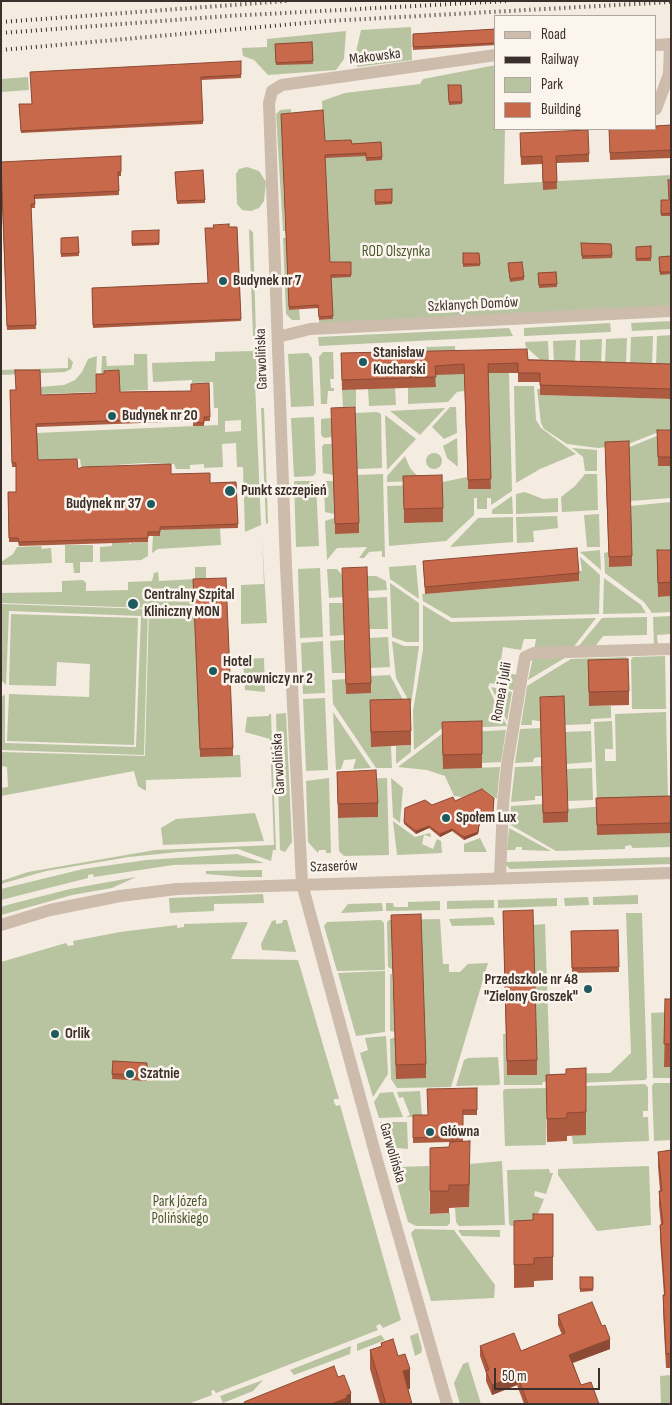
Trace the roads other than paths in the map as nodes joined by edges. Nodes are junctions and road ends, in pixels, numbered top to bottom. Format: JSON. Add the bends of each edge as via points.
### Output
{"nodes":[{"id":1,"x":670,"y":44,"type":"edge"},
{"id":2,"x":657,"y":45,"type":"edge"},
{"id":3,"x":494,"y":55,"type":"edge"},
{"id":4,"x":268,"y":102,"type":"joint"},
{"id":5,"x":657,"y":106,"type":"edge"},
{"id":6,"x":671,"y":311,"type":"edge"},
{"id":7,"x":278,"y":337,"type":"junction"},
{"id":8,"x":671,"y":649,"type":"edge"},
{"id":9,"x":671,"y":873,"type":"edge"},
{"id":10,"x":500,"y":878,"type":"junction"},
{"id":11,"x":302,"y":884,"type":"junction"},
{"id":12,"x":1,"y":925,"type":"edge"},
{"id":13,"x":448,"y":1404,"type":"edge"}],
"edges":[{"from":1,"to":2,"type":"street"},
{"from":1,"to":5,"type":"street","via":[[669,74]]},
{"from":3,"to":4,"type":"street","name":"Makowska","via":[[282,85],[272,91]]},
{"from":4,"to":7,"type":"street","name":"Garwolińska"},
{"from":6,"to":7,"type":"street","name":"Szklanych Domów","via":[[310,329]]},
{"from":7,"to":11,"type":"street","name":"Garwolińska"},
{"from":8,"to":10,"type":"street","name":"Romea i Julii","via":[[534,653],[525,657],[506,775]]},
{"from":9,"to":10,"type":"street","name":"Szaserów"},
{"from":10,"to":11,"type":"street","name":"Szaserów"},
{"from":11,"to":12,"type":"street","name":"Szaserów","via":[[177,889],[120,896],[50,910]]},
{"from":11,"to":13,"type":"street","name":"Garwolińska"}]}
